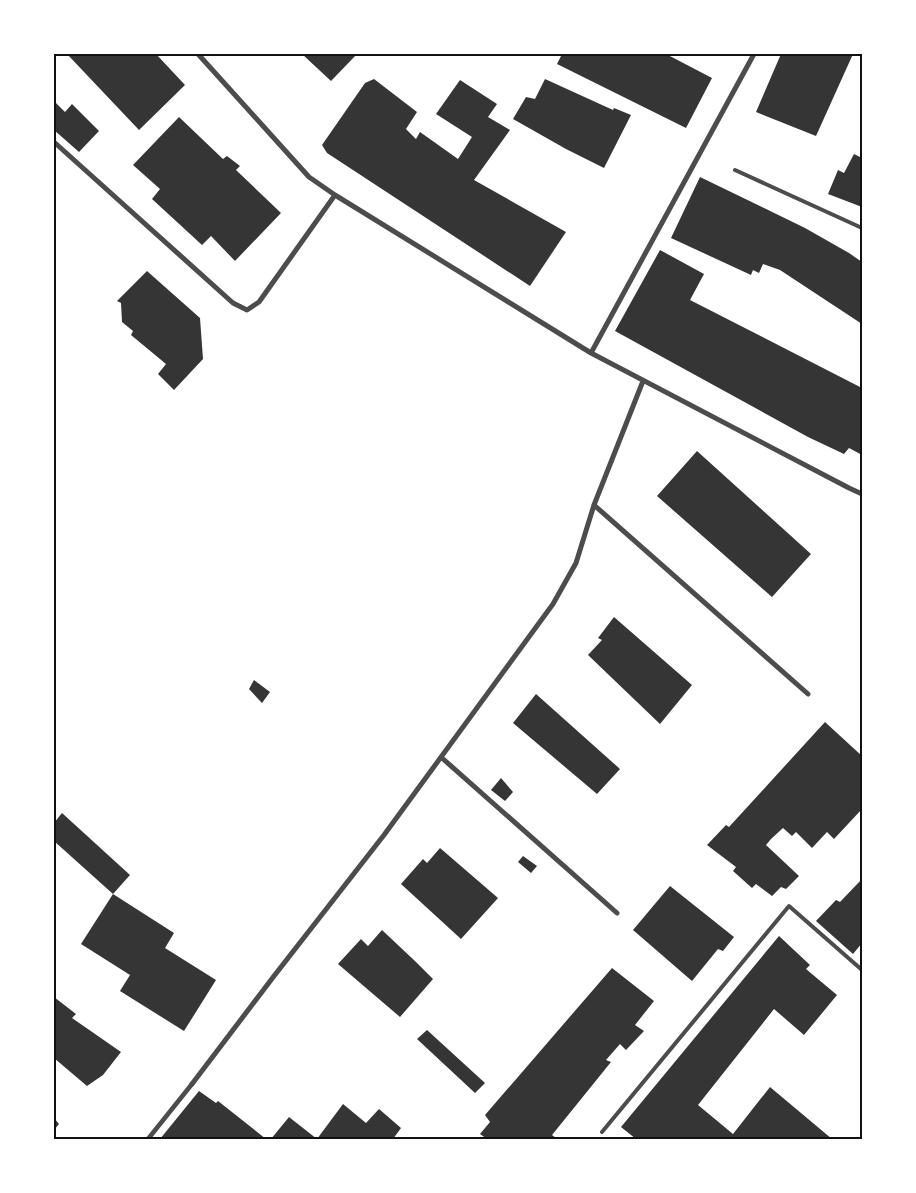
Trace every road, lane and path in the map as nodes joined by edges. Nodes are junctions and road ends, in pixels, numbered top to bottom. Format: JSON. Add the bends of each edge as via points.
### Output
{"nodes":[{"id":1,"x":198,"y":54,"type":"edge"},
{"id":2,"x":754,"y":54,"type":"edge"},
{"id":3,"x":54,"y":142,"type":"edge"},
{"id":4,"x":735,"y":170,"type":"dead end"},
{"id":5,"x":336,"y":195,"type":"junction"},
{"id":6,"x":862,"y":228,"type":"edge"},
{"id":7,"x":591,"y":353,"type":"junction"},
{"id":8,"x":643,"y":381,"type":"junction"},
{"id":9,"x":862,"y":494,"type":"edge"},
{"id":10,"x":594,"y":505,"type":"junction"},
{"id":11,"x":808,"y":694,"type":"dead end"},
{"id":12,"x":442,"y":758,"type":"junction"},
{"id":13,"x":617,"y":913,"type":"dead end"},
{"id":14,"x":862,"y":970,"type":"edge"},
{"id":15,"x":192,"y":1084,"type":"joint"},
{"id":16,"x":602,"y":1132,"type":"dead end"},
{"id":17,"x":148,"y":1139,"type":"edge"}],
"edges":[{"from":1,"to":5,"type":"street","via":[[309,177]]},
{"from":2,"to":7,"type":"street"},
{"from":3,"to":5,"type":"street","via":[[233,303],[247,310],[259,302]]},
{"from":4,"to":6,"type":"lane"},
{"from":5,"to":7,"type":"street"},
{"from":7,"to":8,"type":"street"},
{"from":8,"to":9,"type":"street"},
{"from":8,"to":10,"type":"street"},
{"from":10,"to":11,"type":"street"},
{"from":10,"to":12,"type":"street","via":[[576,562],[553,604]]},
{"from":12,"to":13,"type":"street"},
{"from":12,"to":15,"type":"street"},
{"from":14,"to":16,"type":"lane","via":[[789,906]]},
{"from":15,"to":17,"type":"street"}]}
